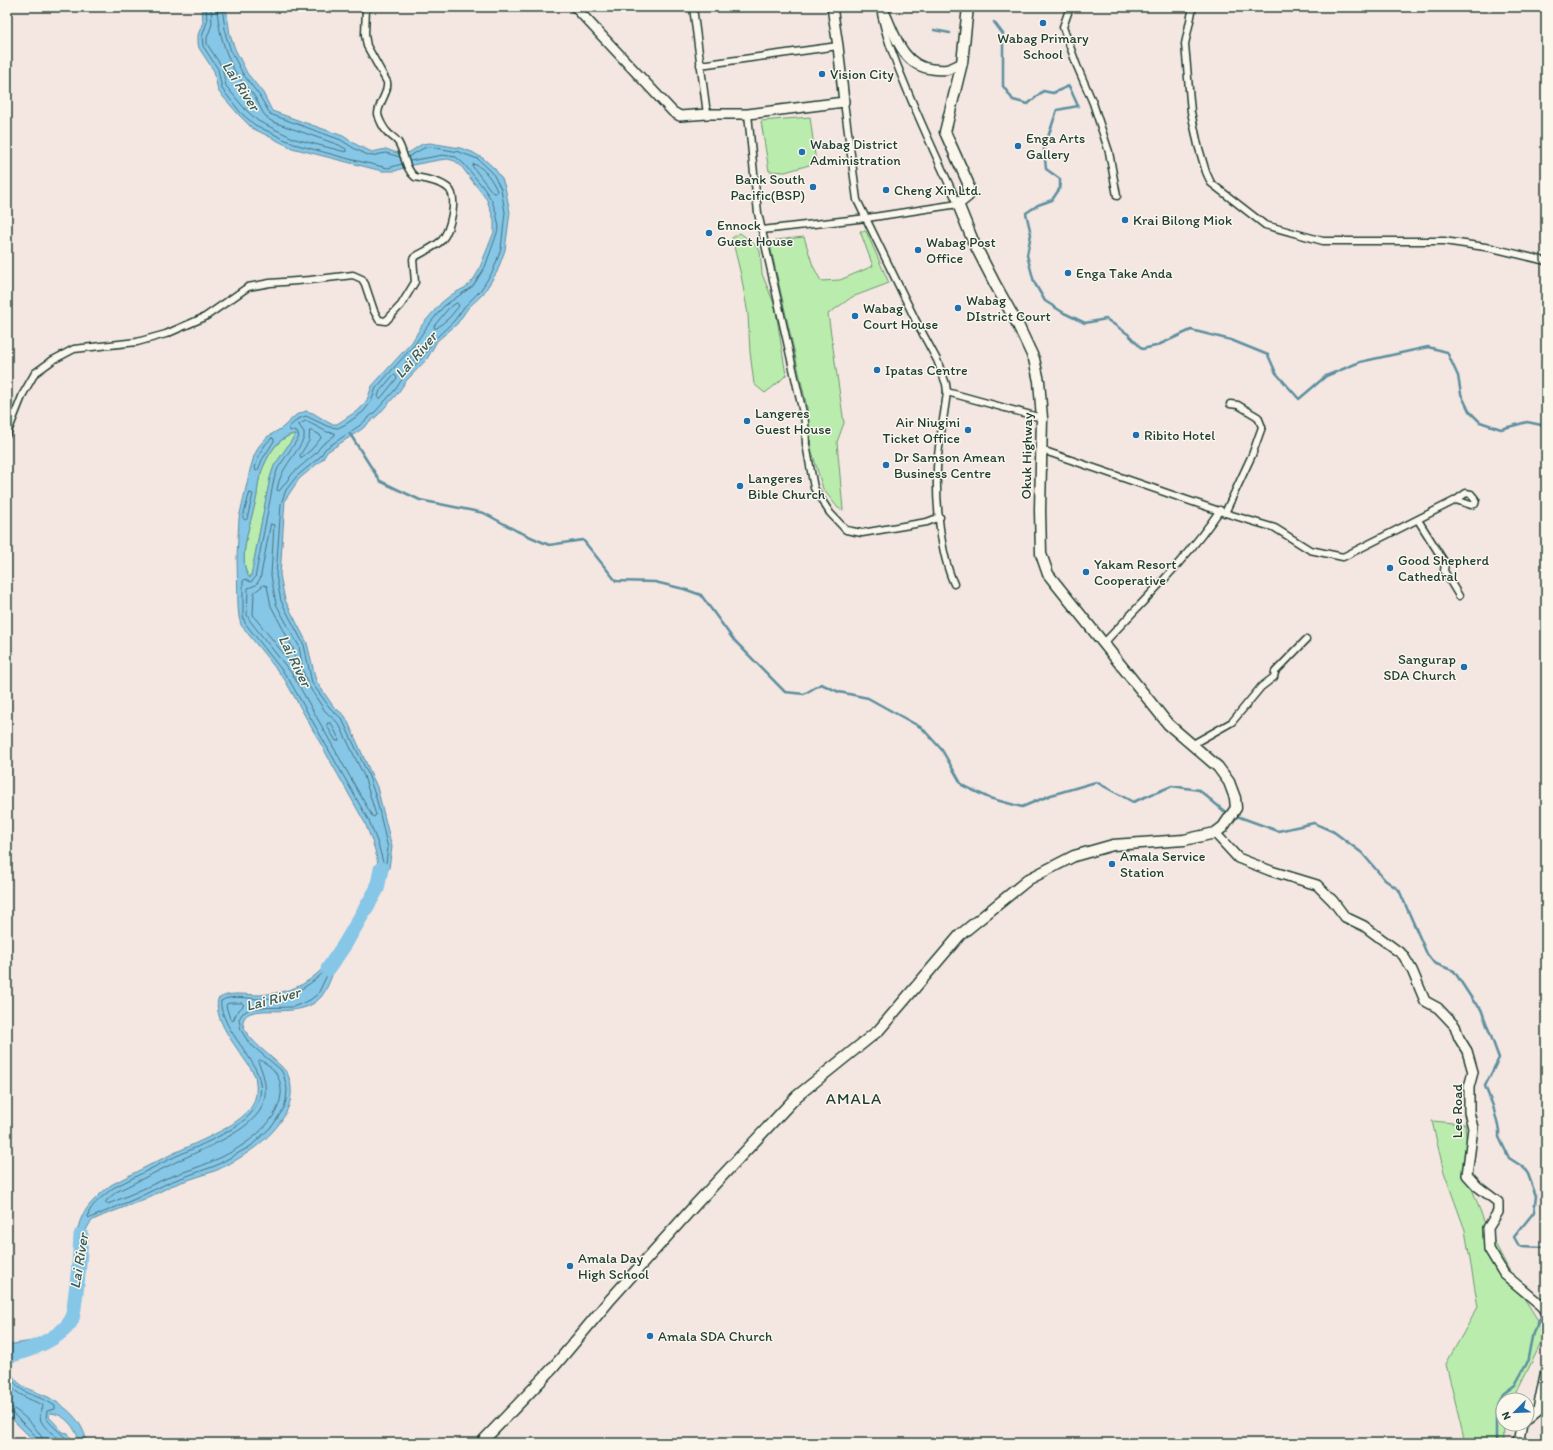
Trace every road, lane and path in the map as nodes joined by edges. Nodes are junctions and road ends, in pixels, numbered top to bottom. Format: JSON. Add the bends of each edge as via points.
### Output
{"nodes":[{"id":1,"x":366,"y":7,"type":"edge"},
{"id":2,"x":575,"y":7,"type":"edge"},
{"id":3,"x":694,"y":7,"type":"edge"},
{"id":4,"x":832,"y":7,"type":"edge"},
{"id":5,"x":881,"y":7,"type":"edge"},
{"id":6,"x":968,"y":7,"type":"edge"},
{"id":7,"x":1070,"y":7,"type":"edge"},
{"id":8,"x":1193,"y":7,"type":"edge"},
{"id":9,"x":838,"y":46,"type":"junction"},
{"id":10,"x":962,"y":63,"type":"junction"},
{"id":11,"x":700,"y":65,"type":"junction"},
{"id":12,"x":844,"y":102,"type":"junction"},
{"id":13,"x":707,"y":114,"type":"junction"},
{"id":14,"x":748,"y":114,"type":"junction"},
{"id":15,"x":1117,"y":196,"type":"dead end"},
{"id":16,"x":958,"y":204,"type":"junction"},
{"id":17,"x":867,"y":218,"type":"junction"},
{"id":18,"x":762,"y":230,"type":"junction"},
{"id":19,"x":1546,"y":261,"type":"edge"},
{"id":20,"x":947,"y":392,"type":"junction"},
{"id":21,"x":1230,"y":404,"type":"dead end"},
{"id":22,"x":1042,"y":418,"type":"junction"},
{"id":23,"x":7,"y":434,"type":"edge"},
{"id":24,"x":1042,"y":450,"type":"junction"},
{"id":25,"x":1456,"y":500,"type":"dead end"},
{"id":26,"x":1222,"y":511,"type":"junction"},
{"id":27,"x":940,"y":517,"type":"junction"},
{"id":28,"x":1418,"y":520,"type":"junction"},
{"id":29,"x":954,"y":584,"type":"dead end"},
{"id":30,"x":1459,"y":596,"type":"dead end"},
{"id":31,"x":1306,"y":640,"type":"dead end"},
{"id":32,"x":1103,"y":644,"type":"junction"},
{"id":33,"x":1193,"y":744,"type":"junction"},
{"id":34,"x":1215,"y":833,"type":"junction"},
{"id":35,"x":1546,"y":1311,"type":"edge"},
{"id":36,"x":1546,"y":1370,"type":"edge"},
{"id":37,"x":1535,"y":1412,"type":"edge"},
{"id":38,"x":1520,"y":1432,"type":"edge"},
{"id":39,"x":481,"y":1443,"type":"edge"},
{"id":40,"x":1518,"y":1443,"type":"edge"}],
"edges":[{"from":1,"to":23,"type":"street","via":[[367,46],[388,86],[378,114],[384,128],[398,142],[408,169],[415,177],[449,188],[453,197],[447,232],[440,242],[413,259],[415,282],[401,305],[386,321],[379,320],[365,284],[362,279],[353,275],[248,287],[205,317],[166,334],[137,342],[74,349],[53,360],[35,373],[23,394]]},
{"from":2,"to":13,"type":"street","via":[[674,112],[680,116]]},
{"from":3,"to":11,"type":"street"},
{"from":4,"to":9,"type":"street"},
{"from":5,"to":10,"type":"street","via":[[898,44],[910,61],[926,69],[947,71]]},
{"from":5,"to":16,"type":"street","via":[[883,28],[899,70]]},
{"from":6,"to":10,"type":"main road"},
{"from":7,"to":15,"type":"street","via":[[1063,27],[1109,152]]},
{"from":8,"to":19,"type":"street","via":[[1185,44],[1191,112],[1206,172],[1211,182],[1265,225],[1323,241],[1444,241],[1492,248]]},
{"from":9,"to":11,"type":"street"},
{"from":9,"to":12,"type":"street"},
{"from":10,"to":16,"type":"main road","via":[[945,132],[968,183],[968,196]]},
{"from":11,"to":13,"type":"street"},
{"from":12,"to":14,"type":"street"},
{"from":12,"to":17,"type":"street","via":[[857,200]]},
{"from":13,"to":14,"type":"street"},
{"from":14,"to":18,"type":"street"},
{"from":16,"to":17,"type":"street"},
{"from":16,"to":22,"type":"main road","name":"Okuk Highway","via":[[973,241],[1034,360],[1040,381]]},
{"from":17,"to":18,"type":"street"},
{"from":17,"to":20,"type":"street","via":[[916,322],[937,360]]},
{"from":18,"to":27,"type":"street","via":[[805,422],[814,488],[830,513],[846,530],[862,533],[927,522]]},
{"from":20,"to":22,"type":"street"},
{"from":20,"to":27,"type":"street","via":[[937,469]]},
{"from":21,"to":26,"type":"street","via":[[1238,405],[1258,417],[1262,427],[1252,455]]},
{"from":22,"to":24,"type":"main road","name":"Okuk Highway"},
{"from":24,"to":26,"type":"street"},
{"from":24,"to":32,"type":"main road","name":"Okuk Highway","via":[[1041,554],[1048,574]]},
{"from":25,"to":28,"type":"street"},
{"from":26,"to":28,"type":"street","via":[[1275,528],[1310,550],[1343,557]]},
{"from":26,"to":32,"type":"street"},
{"from":27,"to":29,"type":"street","via":[[947,569]]},
{"from":28,"to":30,"type":"street","via":[[1445,562],[1444,571]]},
{"from":31,"to":33,"type":"street","via":[[1232,722]]},
{"from":32,"to":33,"type":"main road","name":"Okuk Highway","via":[[1168,724]]},
{"from":33,"to":34,"type":"main road","name":"Okuk Highway","via":[[1218,767],[1235,798],[1236,808],[1223,827]]},
{"from":34,"to":35,"type":"street","name":"Lee Road","via":[[1238,858],[1317,885],[1345,917],[1364,926],[1403,955],[1425,1001],[1438,1008],[1455,1026],[1467,1051],[1473,1072],[1469,1087],[1469,1112],[1473,1128],[1467,1175],[1498,1202],[1498,1212],[1488,1228],[1489,1249],[1504,1274]]},
{"from":34,"to":39,"type":"main road","via":[[1184,840],[1113,845],[1074,856],[1029,879],[960,935],[879,1030],[797,1096],[696,1204],[552,1369]]},
{"from":36,"to":37,"type":"street","via":[[1538,1410]]},
{"from":38,"to":40,"type":"street"}]}
